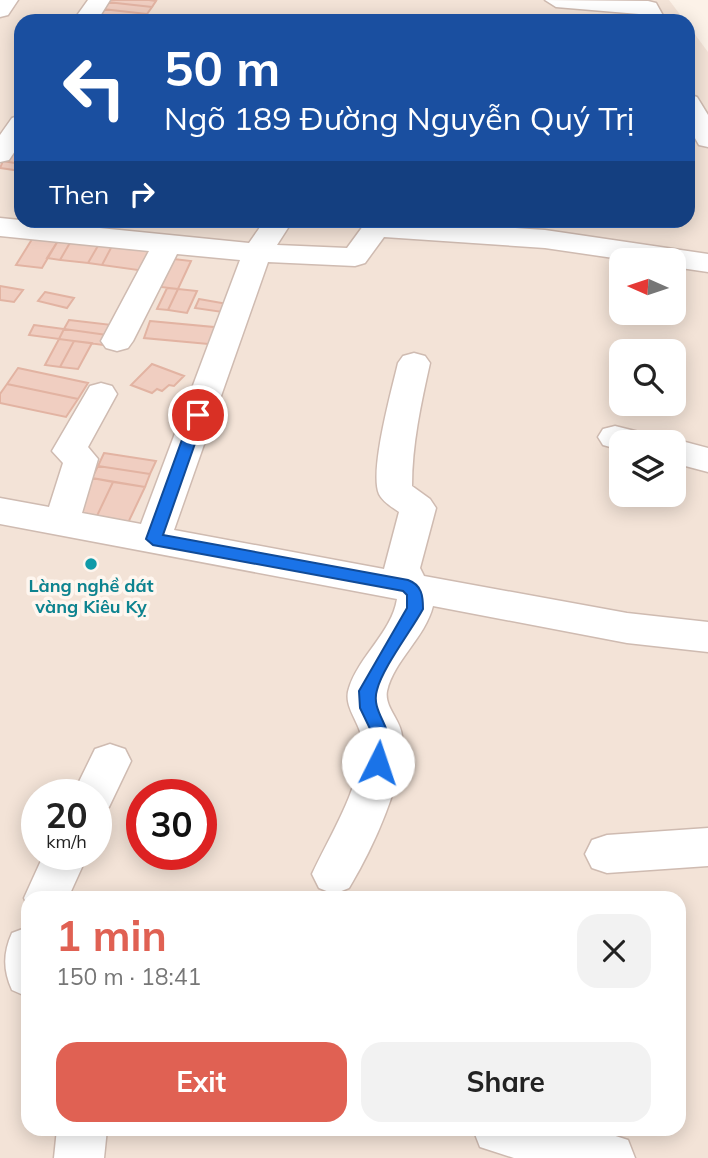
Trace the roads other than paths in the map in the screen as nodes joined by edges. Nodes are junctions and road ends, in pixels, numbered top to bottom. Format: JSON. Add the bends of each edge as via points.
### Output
{"nodes":[{"id":1,"x":7,"y":0,"type":"edge"},
{"id":2,"x":566,"y":1,"type":"edge"},
{"id":3,"x":0,"y":10,"type":"edge"},
{"id":4,"x":651,"y":14,"type":"edge"},
{"id":5,"x":695,"y":115,"type":"edge"},
{"id":6,"x":708,"y":139,"type":"edge"},
{"id":7,"x":0,"y":227,"type":"edge"},
{"id":8,"x":274,"y":228,"type":"edge"},
{"id":9,"x":167,"y":244,"type":"junction"},
{"id":10,"x":257,"y":253,"type":"junction"},
{"id":11,"x":708,"y":263,"type":"edge"},
{"id":12,"x":117,"y":341,"type":"dead end"},
{"id":13,"x":414,"y":363,"type":"dead end"},
{"id":14,"x":101,"y":394,"type":"dead end"},
{"id":15,"x":686,"y":454,"type":"edge"},
{"id":16,"x":708,"y":460,"type":"edge"},
{"id":17,"x":0,"y":511,"type":"edge"},
{"id":18,"x":62,"y":522,"type":"junction"},
{"id":19,"x":153,"y":539,"type":"junction"},
{"id":20,"x":408,"y":586,"type":"junction"},
{"id":21,"x":708,"y":637,"type":"edge"},
{"id":22,"x":708,"y":848,"type":"edge"},
{"id":23,"x":607,"y":854,"type":"dead end"},
{"id":24,"x":59,"y":870,"type":"edge"},
{"id":25,"x":334,"y":874,"type":"dead end"},
{"id":26,"x":49,"y":891,"type":"edge"},
{"id":27,"x":81,"y":1136,"type":"edge"},
{"id":28,"x":525,"y":1136,"type":"edge"},
{"id":29,"x":79,"y":1158,"type":"edge"},
{"id":30,"x":610,"y":1158,"type":"edge"}],
"edges":[{"from":1,"to":3,"type":"street"},
{"from":2,"to":4,"type":"street","via":[[648,8]]},
{"from":5,"to":6,"type":"street"},
{"from":7,"to":9,"type":"street"},
{"from":8,"to":10,"type":"street"},
{"from":9,"to":10,"type":"street"},
{"from":9,"to":12,"type":"street"},
{"from":10,"to":11,"type":"street","via":[[355,257],[376,228],[545,239]]},
{"from":10,"to":19,"type":"street"},
{"from":13,"to":20,"type":"street","via":[[397,433],[395,480],[395,491],[418,508],[403,554]]},
{"from":14,"to":18,"type":"street","via":[[69,451],[81,459]]},
{"from":15,"to":16,"type":"street"},
{"from":17,"to":18,"type":"street"},
{"from":18,"to":19,"type":"street"},
{"from":19,"to":20,"type":"street"},
{"from":20,"to":21,"type":"street","via":[[627,628]]},
{"from":20,"to":25,"type":"street","via":[[415,594],[415,609],[366,701],[379,723],[383,748],[346,857]]},
{"from":22,"to":23,"type":"street"},
{"from":24,"to":26,"type":"street"},
{"from":27,"to":29,"type":"street"},
{"from":28,"to":30,"type":"street"}]}
